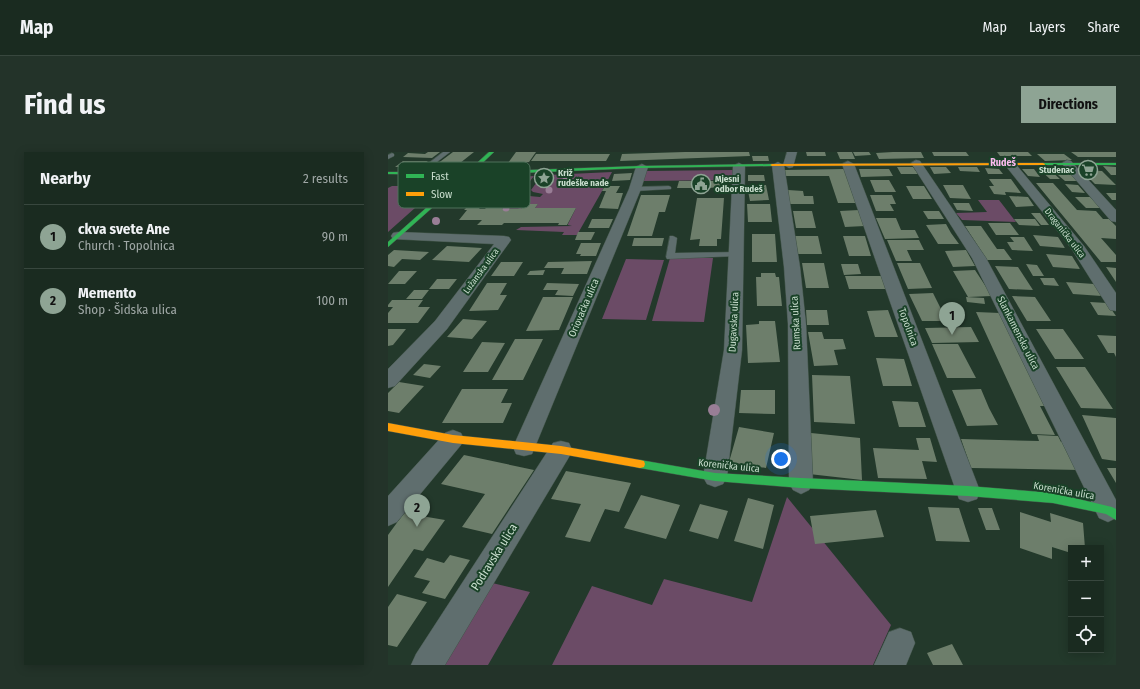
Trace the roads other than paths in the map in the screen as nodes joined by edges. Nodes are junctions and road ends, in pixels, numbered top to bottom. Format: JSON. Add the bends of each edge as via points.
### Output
{"nodes":[{"id":1,"x":447,"y":152,"type":"edge"},
{"id":2,"x":492,"y":152,"type":"edge"},
{"id":3,"x":792,"y":152,"type":"edge"},
{"id":4,"x":434,"y":162,"type":"edge"},
{"id":5,"x":482,"y":162,"type":"edge"},
{"id":6,"x":916,"y":163,"type":"junction"},
{"id":7,"x":1009,"y":163,"type":"junction"},
{"id":8,"x":848,"y":164,"type":"junction"},
{"id":9,"x":1067,"y":164,"type":"junction"},
{"id":10,"x":1116,"y":164,"type":"edge"},
{"id":11,"x":784,"y":165,"type":"junction"},
{"id":12,"x":739,"y":166,"type":"junction"},
{"id":13,"x":642,"y":167,"type":"junction"},
{"id":14,"x":530,"y":172,"type":"edge"},
{"id":15,"x":388,"y":173,"type":"edge"},
{"id":16,"x":398,"y":173,"type":"edge"},
{"id":17,"x":669,"y":188,"type":"dead end"},
{"id":18,"x":635,"y":189,"type":"junction"},
{"id":19,"x":430,"y":208,"type":"edge"},
{"id":20,"x":1116,"y":218,"type":"edge"},
{"id":21,"x":673,"y":238,"type":"dead end"},
{"id":22,"x":393,"y":240,"type":"edge"},
{"id":23,"x":737,"y":254,"type":"junction"},
{"id":24,"x":1116,"y":306,"type":"edge"},
{"id":25,"x":388,"y":381,"type":"edge"},
{"id":26,"x":388,"y":427,"type":"edge"},
{"id":27,"x":453,"y":439,"type":"junction"},
{"id":28,"x":524,"y":447,"type":"junction"},
{"id":29,"x":561,"y":450,"type":"junction"},
{"id":30,"x":715,"y":477,"type":"junction"},
{"id":31,"x":801,"y":483,"type":"junction"},
{"id":32,"x":968,"y":490,"type":"junction"},
{"id":33,"x":1112,"y":513,"type":"edge"},
{"id":34,"x":388,"y":514,"type":"edge"},
{"id":35,"x":427,"y":665,"type":"edge"}],
"edges":[{"from":1,"to":4,"type":"lane"},
{"from":2,"to":5,"type":"street"},
{"from":3,"to":11,"type":"street"},
{"from":6,"to":7,"type":"street"},
{"from":6,"to":8,"type":"street"},
{"from":6,"to":33,"type":"street","name":"Slankamenska ulica","via":[[979,258]]},
{"from":7,"to":9,"type":"street"},
{"from":7,"to":24,"type":"street","name":"Draganićka ulica","via":[[1077,246]]},
{"from":8,"to":11,"type":"street"},
{"from":8,"to":32,"type":"street","name":"Topolnica"},
{"from":9,"to":10,"type":"street"},
{"from":9,"to":20,"type":"street"},
{"from":11,"to":12,"type":"street"},
{"from":11,"to":31,"type":"street","name":"Rumska ulica","via":[[797,324]]},
{"from":12,"to":13,"type":"street"},
{"from":12,"to":23,"type":"street","name":"Dugavska ulica"},
{"from":13,"to":14,"type":"street"},
{"from":13,"to":18,"type":"street","name":"Oriovačka ulica"},
{"from":15,"to":16,"type":"street"},
{"from":17,"to":18,"type":"lane"},
{"from":18,"to":28,"type":"street","name":"Oriovačka ulica"},
{"from":19,"to":22,"type":"street"},
{"from":21,"to":23,"type":"lane","via":[[670,256]]},
{"from":22,"to":25,"type":"street","name":"Lužanska ulica","via":[[504,240],[442,325]]},
{"from":23,"to":30,"type":"street","name":"Dugavska ulica","via":[[733,350]]},
{"from":26,"to":27,"type":"street","name":"Korenička ulica"},
{"from":27,"to":28,"type":"street","name":"Korenička ulica"},
{"from":27,"to":34,"type":"street"},
{"from":28,"to":29,"type":"street","name":"Korenička ulica"},
{"from":29,"to":30,"type":"street","name":"Korenička ulica"},
{"from":29,"to":35,"type":"street","name":"Podravska ulica"},
{"from":30,"to":31,"type":"street","name":"Korenička ulica"},
{"from":31,"to":32,"type":"street","name":"Korenička ulica"},
{"from":32,"to":33,"type":"street","name":"Korenička ulica","via":[[1054,498]]}]}
